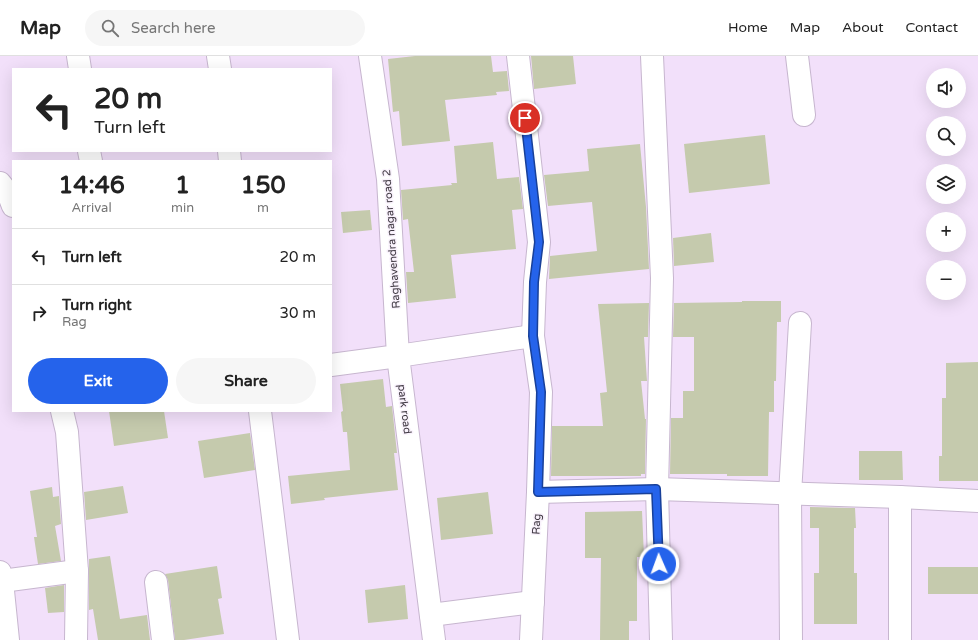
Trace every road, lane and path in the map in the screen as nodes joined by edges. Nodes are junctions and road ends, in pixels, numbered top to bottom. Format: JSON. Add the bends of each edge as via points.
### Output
{"nodes":[{"id":1,"x":78,"y":56,"type":"edge"},
{"id":2,"x":218,"y":56,"type":"edge"},
{"id":3,"x":370,"y":56,"type":"edge"},
{"id":4,"x":518,"y":56,"type":"edge"},
{"id":5,"x":652,"y":56,"type":"edge"},
{"id":6,"x":797,"y":56,"type":"edge"},
{"id":7,"x":80,"y":68,"type":"edge"},
{"id":8,"x":220,"y":68,"type":"edge"},
{"id":9,"x":804,"y":115,"type":"dead end"},
{"id":10,"x":0,"y":183,"type":"edge"},
{"id":11,"x":12,"y":203,"type":"edge"},
{"id":12,"x":800,"y":323,"type":"dead end"},
{"id":13,"x":533,"y":336,"type":"junction"},
{"id":14,"x":398,"y":356,"type":"junction"},
{"id":15,"x":332,"y":365,"type":"edge"},
{"id":16,"x":62,"y":412,"type":"edge"},
{"id":17,"x":260,"y":412,"type":"edge"},
{"id":18,"x":656,"y":489,"type":"junction"},
{"id":19,"x":538,"y":492,"type":"junction"},
{"id":20,"x":790,"y":494,"type":"junction"},
{"id":21,"x":900,"y":497,"type":"junction"},
{"id":22,"x":978,"y":502,"type":"edge"},
{"id":23,"x":77,"y":571,"type":"junction"},
{"id":24,"x":1,"y":576,"type":"edge"},
{"id":25,"x":156,"y":582,"type":"dead end"},
{"id":26,"x":532,"y":602,"type":"junction"},
{"id":27,"x":430,"y":606,"type":"junction"},
{"id":28,"x":8,"y":640,"type":"edge"},
{"id":29,"x":76,"y":640,"type":"edge"},
{"id":30,"x":163,"y":640,"type":"edge"},
{"id":31,"x":288,"y":640,"type":"edge"},
{"id":32,"x":434,"y":640,"type":"edge"},
{"id":33,"x":531,"y":640,"type":"edge"},
{"id":34,"x":661,"y":640,"type":"edge"},
{"id":35,"x":791,"y":640,"type":"edge"},
{"id":36,"x":900,"y":640,"type":"edge"}],
"edges":[{"from":1,"to":7,"type":"street"},
{"from":2,"to":8,"type":"street"},
{"from":3,"to":14,"type":"street","name":"Raghavendra nagar road 2","via":[[388,179]]},
{"from":4,"to":13,"type":"street","name":"Rag","via":[[539,242],[534,282]]},
{"from":5,"to":18,"type":"street","via":[[662,278]]},
{"from":6,"to":9,"type":"street"},
{"from":10,"to":11,"type":"street"},
{"from":12,"to":20,"type":"street"},
{"from":13,"to":14,"type":"street"},
{"from":13,"to":19,"type":"street","name":"Rag","via":[[541,392]]},
{"from":14,"to":15,"type":"street"},
{"from":14,"to":27,"type":"street","name":"park road"},
{"from":16,"to":23,"type":"street"},
{"from":17,"to":31,"type":"street"},
{"from":18,"to":19,"type":"street"},
{"from":18,"to":20,"type":"street"},
{"from":18,"to":34,"type":"street"},
{"from":19,"to":26,"type":"street","name":"Rag"},
{"from":20,"to":21,"type":"street"},
{"from":20,"to":35,"type":"street"},
{"from":21,"to":22,"type":"street"},
{"from":21,"to":36,"type":"street"},
{"from":23,"to":24,"type":"street"},
{"from":23,"to":29,"type":"street"},
{"from":24,"to":28,"type":"street"},
{"from":25,"to":30,"type":"street"},
{"from":26,"to":27,"type":"street"},
{"from":26,"to":33,"type":"street","name":"Rag"},
{"from":27,"to":32,"type":"street","name":"park road"}]}
